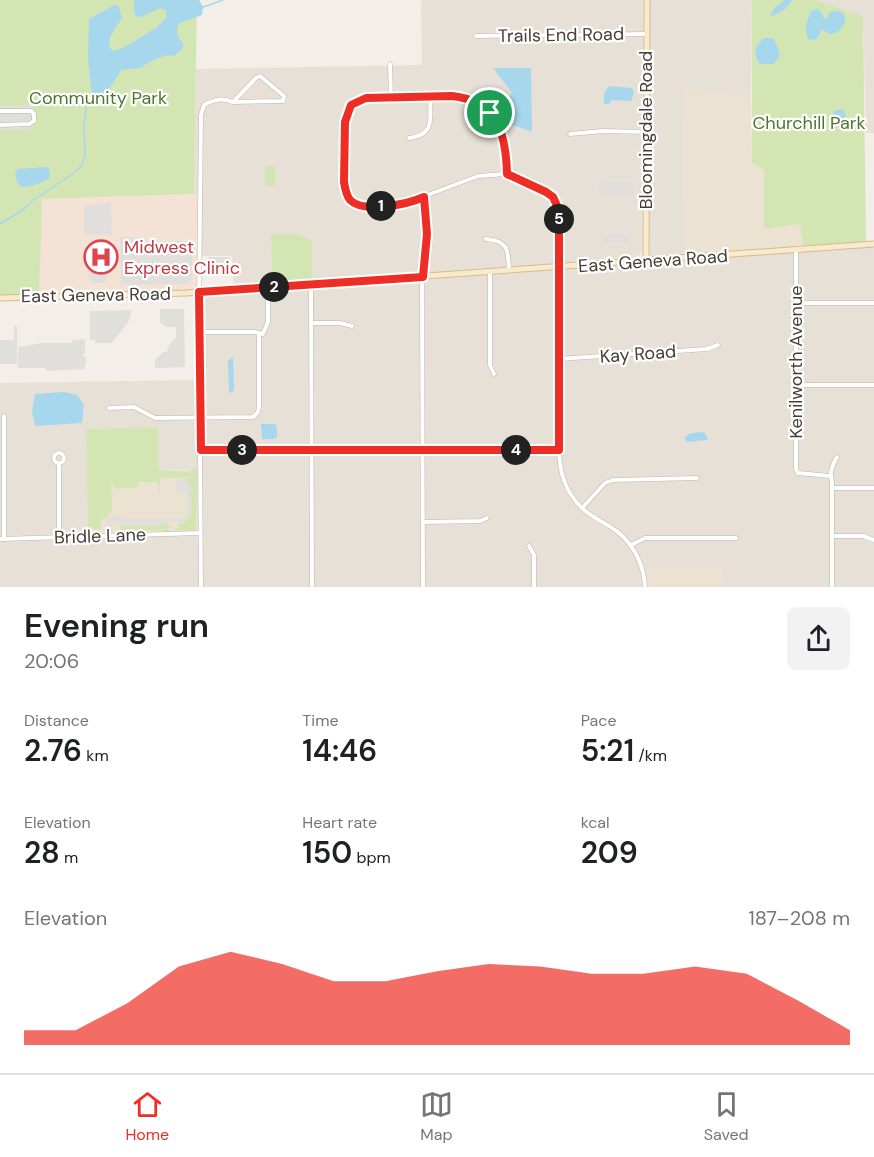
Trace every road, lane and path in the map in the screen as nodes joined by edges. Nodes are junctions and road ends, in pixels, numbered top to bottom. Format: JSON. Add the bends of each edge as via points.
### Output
{"nodes":[{"id":1,"x":647,"y":0,"type":"edge"},
{"id":2,"x":647,"y":34,"type":"junction"},
{"id":3,"x":476,"y":36,"type":"dead end"},
{"id":4,"x":390,"y":64,"type":"dead end"},
{"id":5,"x":429,"y":96,"type":"junction"},
{"id":6,"x":391,"y":97,"type":"junction"},
{"id":7,"x":234,"y":102,"type":"junction"},
{"id":8,"x":0,"y":111,"type":"edge"},
{"id":9,"x":0,"y":125,"type":"edge"},
{"id":10,"x":646,"y":132,"type":"junction"},
{"id":11,"x":570,"y":134,"type":"dead end"},
{"id":12,"x":409,"y":138,"type":"dead end"},
{"id":13,"x":507,"y":174,"type":"junction"},
{"id":14,"x":424,"y":197,"type":"junction"},
{"id":15,"x":486,"y":239,"type":"dead end"},
{"id":16,"x":874,"y":244,"type":"edge"},
{"id":17,"x":796,"y":251,"type":"junction"},
{"id":18,"x":646,"y":261,"type":"junction"},
{"id":19,"x":559,"y":268,"type":"junction"},
{"id":20,"x":509,"y":271,"type":"junction"},
{"id":21,"x":490,"y":272,"type":"junction"},
{"id":22,"x":423,"y":277,"type":"junction"},
{"id":23,"x":311,"y":285,"type":"junction"},
{"id":24,"x":199,"y":292,"type":"junction"},
{"id":25,"x":0,"y":298,"type":"edge"},
{"id":26,"x":268,"y":299,"type":"dead end"},
{"id":27,"x":796,"y":303,"type":"junction"},
{"id":28,"x":874,"y":303,"type":"edge"},
{"id":29,"x":311,"y":323,"type":"junction"},
{"id":30,"x":352,"y":326,"type":"dead end"},
{"id":31,"x":199,"y":332,"type":"junction"},
{"id":32,"x":259,"y":333,"type":"junction"},
{"id":33,"x":718,"y":345,"type":"dead end"},
{"id":34,"x":558,"y":359,"type":"junction"},
{"id":35,"x":494,"y":374,"type":"dead end"},
{"id":36,"x":796,"y":385,"type":"junction"},
{"id":37,"x":874,"y":385,"type":"edge"},
{"id":38,"x":109,"y":408,"type":"dead end"},
{"id":39,"x":4,"y":416,"type":"dead end"},
{"id":40,"x":200,"y":416,"type":"junction"},
{"id":41,"x":201,"y":450,"type":"junction"},
{"id":42,"x":312,"y":450,"type":"junction"},
{"id":43,"x":422,"y":450,"type":"junction"},
{"id":44,"x":559,"y":450,"type":"junction"},
{"id":45,"x":837,"y":457,"type":"dead end"},
{"id":46,"x":59,"y":462,"type":"dead end"},
{"id":47,"x":830,"y":476,"type":"junction"},
{"id":48,"x":697,"y":478,"type":"dead end"},
{"id":49,"x":832,"y":488,"type":"junction"},
{"id":50,"x":874,"y":488,"type":"edge"},
{"id":51,"x":582,"y":508,"type":"junction"},
{"id":52,"x":487,"y":518,"type":"dead end"},
{"id":53,"x":423,"y":522,"type":"junction"},
{"id":54,"x":200,"y":533,"type":"junction"},
{"id":55,"x":59,"y":537,"type":"junction"},
{"id":56,"x":832,"y":537,"type":"junction"},
{"id":57,"x":736,"y":538,"type":"dead end"},
{"id":58,"x":2,"y":539,"type":"edge"},
{"id":59,"x":874,"y":540,"type":"edge"},
{"id":60,"x":631,"y":545,"type":"junction"},
{"id":61,"x":529,"y":546,"type":"dead end"},
{"id":62,"x":201,"y":587,"type":"edge"},
{"id":63,"x":312,"y":587,"type":"edge"},
{"id":64,"x":423,"y":587,"type":"edge"},
{"id":65,"x":534,"y":587,"type":"edge"},
{"id":66,"x":645,"y":587,"type":"edge"},
{"id":67,"x":832,"y":587,"type":"edge"}],
"edges":[{"from":1,"to":2,"type":"main road","name":"Bloomingdale Road"},
{"from":2,"to":3,"type":"street","name":"Trails End Road"},
{"from":2,"to":10,"type":"main road","name":"Bloomingdale Road"},
{"from":4,"to":6,"type":"street"},
{"from":5,"to":6,"type":"street"},
{"from":5,"to":12,"type":"street","via":[[428,129],[420,137]]},
{"from":5,"to":13,"type":"street","via":[[463,98],[490,113],[505,139]]},
{"from":6,"to":14,"type":"street","via":[[360,99],[351,105],[346,116],[346,192],[352,201],[364,206],[396,206]]},
{"from":7,"to":7,"type":"street","via":[[260,76],[284,96],[283,101]]},
{"from":7,"to":24,"type":"street","via":[[219,99],[204,105],[201,115]]},
{"from":8,"to":9,"type":"street","via":[[31,111],[34,121]]},
{"from":10,"to":11,"type":"street"},
{"from":10,"to":18,"type":"main road","name":"Bloomingdale Road"},
{"from":13,"to":14,"type":"street","via":[[478,176]]},
{"from":13,"to":19,"type":"street","via":[[553,197],[559,214]]},
{"from":14,"to":22,"type":"street","via":[[427,234]]},
{"from":15,"to":20,"type":"street","via":[[504,244]]},
{"from":16,"to":17,"type":"main road","name":"East Geneva Road"},
{"from":17,"to":18,"type":"main road","name":"East Geneva Road"},
{"from":17,"to":27,"type":"street","name":"Kenilworth Avenue"},
{"from":18,"to":19,"type":"main road","name":"East Geneva Road"},
{"from":19,"to":20,"type":"main road","name":"East Geneva Road"},
{"from":19,"to":34,"type":"street"},
{"from":20,"to":21,"type":"main road","name":"East Geneva Road"},
{"from":21,"to":22,"type":"main road","name":"East Geneva Road"},
{"from":21,"to":35,"type":"street","via":[[490,365]]},
{"from":22,"to":23,"type":"main road","name":"East Geneva Road"},
{"from":22,"to":43,"type":"street"},
{"from":23,"to":24,"type":"main road","name":"East Geneva Road"},
{"from":23,"to":29,"type":"street"},
{"from":24,"to":25,"type":"main road","name":"East Geneva Road"},
{"from":24,"to":31,"type":"street"},
{"from":26,"to":32,"type":"street","via":[[268,322],[263,334]]},
{"from":27,"to":28,"type":"street"},
{"from":27,"to":36,"type":"street","name":"Kenilworth Avenue"},
{"from":29,"to":30,"type":"street"},
{"from":29,"to":42,"type":"street"},
{"from":31,"to":32,"type":"street"},
{"from":31,"to":40,"type":"street"},
{"from":32,"to":40,"type":"street","via":[[258,412],[253,417]]},
{"from":33,"to":34,"type":"street","name":"Kay Road","via":[[707,349]]},
{"from":34,"to":44,"type":"street"},
{"from":36,"to":37,"type":"street"},
{"from":36,"to":47,"type":"street","name":"Kenilworth Avenue","via":[[796,469],[798,473]]},
{"from":38,"to":40,"type":"street","via":[[134,407],[158,418]]},
{"from":39,"to":58,"type":"street"},
{"from":40,"to":41,"type":"street"},
{"from":41,"to":42,"type":"street"},
{"from":41,"to":54,"type":"street"},
{"from":42,"to":43,"type":"street"},
{"from":42,"to":63,"type":"street"},
{"from":43,"to":44,"type":"street"},
{"from":43,"to":53,"type":"street"},
{"from":44,"to":51,"type":"street","via":[[564,482]]},
{"from":45,"to":47,"type":"street"},
{"from":46,"to":55,"type":"street"},
{"from":47,"to":49,"type":"street"},
{"from":48,"to":51,"type":"street","via":[[613,480],[605,483]]},
{"from":49,"to":50,"type":"street"},
{"from":49,"to":56,"type":"street"},
{"from":51,"to":60,"type":"street"},
{"from":52,"to":53,"type":"street"},
{"from":53,"to":64,"type":"street"},
{"from":54,"to":55,"type":"street","name":"Bridle Lane"},
{"from":54,"to":62,"type":"street"},
{"from":55,"to":58,"type":"street","name":"Bridle Lane"},
{"from":56,"to":59,"type":"street","via":[[863,536]]},
{"from":56,"to":67,"type":"street"},
{"from":57,"to":60,"type":"street","via":[[645,538]]},
{"from":60,"to":66,"type":"street","via":[[643,569]]},
{"from":61,"to":65,"type":"street","via":[[534,555]]}]}
